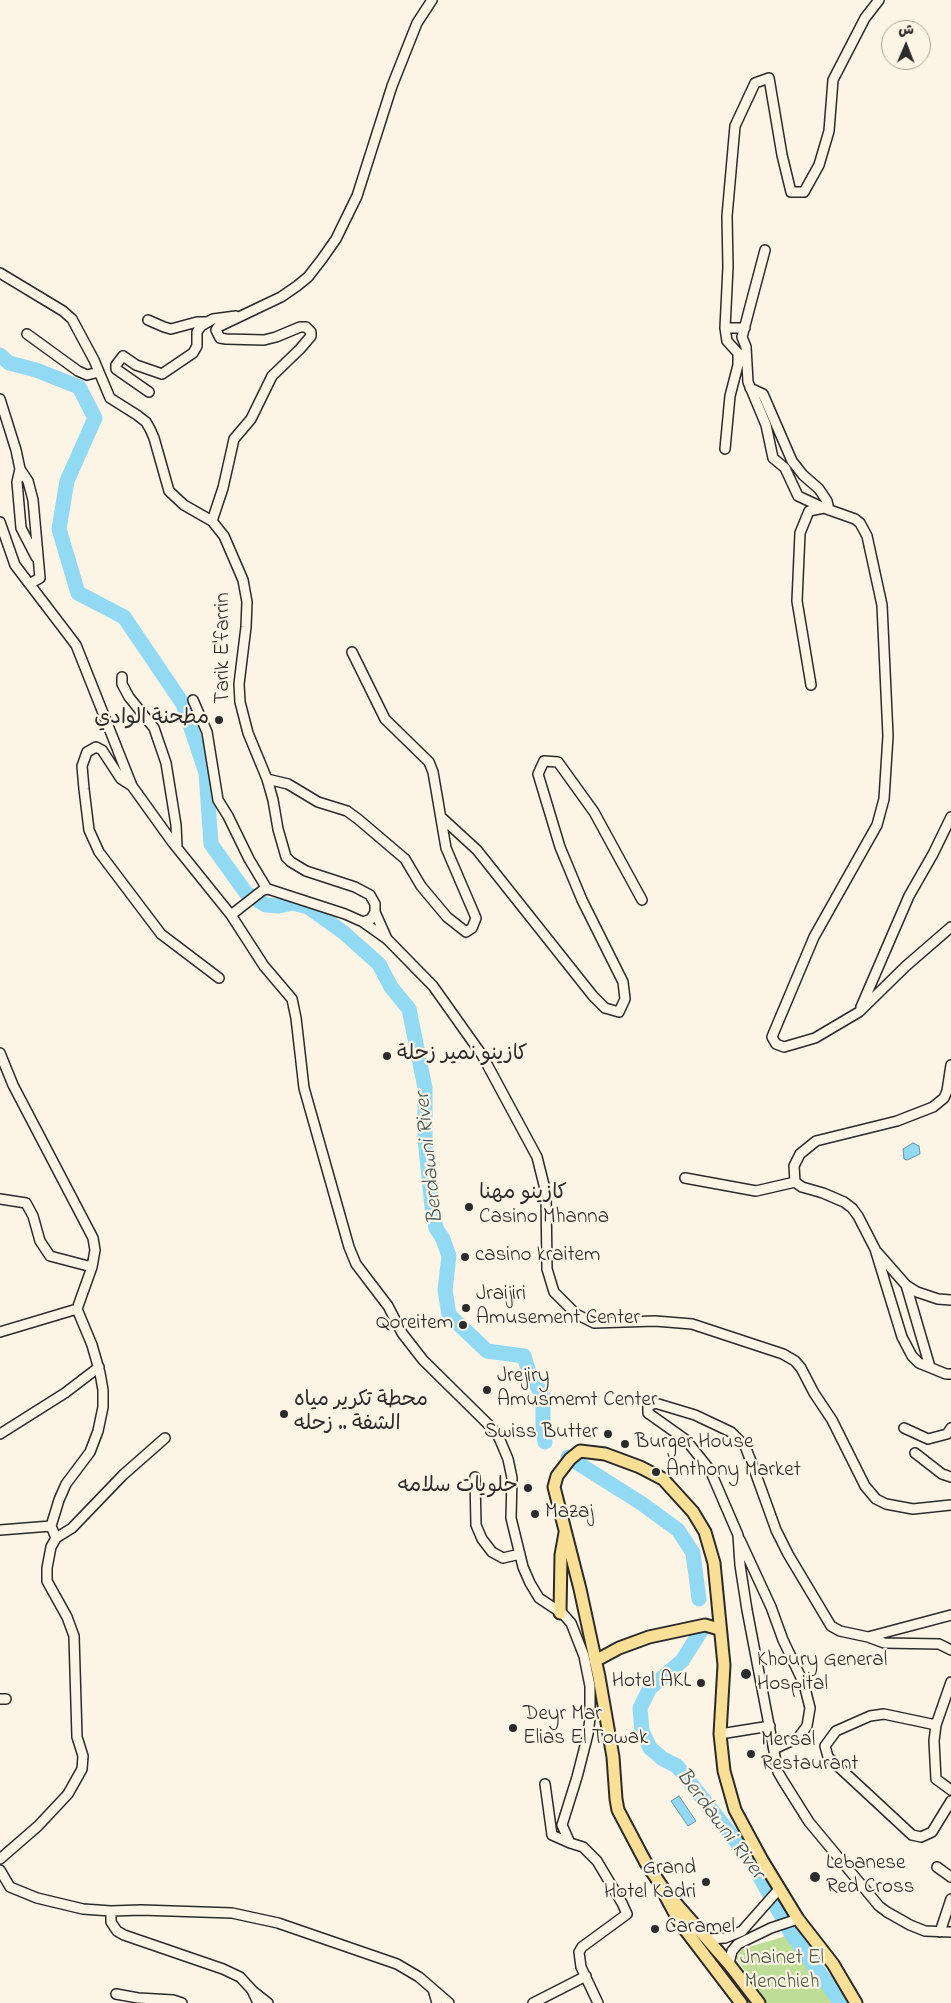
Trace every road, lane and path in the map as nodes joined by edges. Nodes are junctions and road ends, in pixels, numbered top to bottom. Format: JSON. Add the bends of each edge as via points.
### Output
{"nodes":[{"id":1,"x":432,"y":0,"type":"edge"},
{"id":2,"x":879,"y":0,"type":"edge"},
{"id":3,"x":765,"y":250,"type":"dead end"},
{"id":4,"x":0,"y":273,"type":"edge"},
{"id":5,"x":245,"y":315,"type":"junction"},
{"id":6,"x":148,"y":320,"type":"dead end"},
{"id":7,"x":206,"y":322,"type":"junction"},
{"id":8,"x":725,"y":328,"type":"junction"},
{"id":9,"x":745,"y":328,"type":"junction"},
{"id":10,"x":27,"y":334,"type":"dead end"},
{"id":11,"x":99,"y":372,"type":"junction"},
{"id":12,"x":750,"y":388,"type":"junction"},
{"id":13,"x":149,"y":392,"type":"dead end"},
{"id":14,"x":0,"y":399,"type":"edge"},
{"id":15,"x":725,"y":449,"type":"dead end"},
{"id":16,"x":20,"y":469,"type":"junction"},
{"id":17,"x":827,"y":509,"type":"junction"},
{"id":18,"x":212,"y":521,"type":"junction"},
{"id":19,"x":0,"y":522,"type":"edge"},
{"id":20,"x":37,"y":559,"type":"junction"},
{"id":21,"x":31,"y":583,"type":"junction"},
{"id":22,"x":352,"y":652,"type":"dead end"},
{"id":23,"x":122,"y":677,"type":"dead end"},
{"id":24,"x":810,"y":685,"type":"dead end"},
{"id":25,"x":193,"y":700,"type":"dead end"},
{"id":26,"x":267,"y":779,"type":"junction"},
{"id":27,"x":132,"y":786,"type":"junction"},
{"id":28,"x":441,"y":817,"type":"junction"},
{"id":29,"x":951,"y":817,"type":"edge"},
{"id":30,"x":177,"y":847,"type":"junction"},
{"id":31,"x":262,"y":892,"type":"junction"},
{"id":32,"x":642,"y":900,"type":"dead end"},
{"id":33,"x":375,"y":912,"type":"junction"},
{"id":34,"x":230,"y":915,"type":"junction"},
{"id":35,"x":363,"y":922,"type":"junction"},
{"id":36,"x":951,"y":927,"type":"edge"},
{"id":37,"x":388,"y":939,"type":"junction"},
{"id":38,"x":219,"y":978,"type":"dead end"},
{"id":39,"x":859,"y":1012,"type":"junction"},
{"id":40,"x":0,"y":1053,"type":"edge"},
{"id":41,"x":951,"y":1065,"type":"edge"},
{"id":42,"x":948,"y":1097,"type":"edge"},
{"id":43,"x":685,"y":1178,"type":"dead end"},
{"id":44,"x":795,"y":1182,"type":"junction"},
{"id":45,"x":0,"y":1199,"type":"edge"},
{"id":46,"x":875,"y":1250,"type":"junction"},
{"id":47,"x":92,"y":1267,"type":"junction"},
{"id":48,"x":906,"y":1285,"type":"junction"},
{"id":49,"x":951,"y":1300,"type":"edge"},
{"id":50,"x":78,"y":1309,"type":"junction"},
{"id":51,"x":0,"y":1332,"type":"edge"},
{"id":52,"x":99,"y":1367,"type":"junction"},
{"id":53,"x":930,"y":1367,"type":"junction"},
{"id":54,"x":951,"y":1374,"type":"edge"},
{"id":55,"x":904,"y":1428,"type":"dead end"},
{"id":56,"x":951,"y":1428,"type":"edge"},
{"id":57,"x":0,"y":1434,"type":"edge"},
{"id":58,"x":165,"y":1438,"type":"dead end"},
{"id":59,"x":915,"y":1453,"type":"dead end"},
{"id":60,"x":475,"y":1477,"type":"dead end"},
{"id":61,"x":951,"y":1477,"type":"edge"},
{"id":62,"x":951,"y":1505,"type":"edge"},
{"id":63,"x":51,"y":1526,"type":"junction"},
{"id":64,"x":566,"y":1529,"type":"junction"},
{"id":65,"x":0,"y":1530,"type":"edge"},
{"id":66,"x":738,"y":1535,"type":"junction"},
{"id":67,"x":56,"y":1538,"type":"junction"},
{"id":68,"x":520,"y":1554,"type":"junction"},
{"id":69,"x":560,"y":1613,"type":"junction"},
{"id":70,"x":951,"y":1615,"type":"edge"},
{"id":71,"x":720,"y":1629,"type":"junction"},
{"id":72,"x":868,"y":1637,"type":"junction"},
{"id":73,"x":951,"y":1650,"type":"edge"},
{"id":74,"x":591,"y":1663,"type":"junction"},
{"id":75,"x":951,"y":1682,"type":"edge"},
{"id":76,"x":936,"y":1725,"type":"junction"},
{"id":77,"x":770,"y":1726,"type":"junction"},
{"id":78,"x":720,"y":1734,"type":"junction"},
{"id":79,"x":774,"y":1748,"type":"junction"},
{"id":80,"x":545,"y":1784,"type":"dead end"},
{"id":81,"x":951,"y":1790,"type":"edge"},
{"id":82,"x":951,"y":1801,"type":"edge"},
{"id":83,"x":570,"y":1843,"type":"junction"},
{"id":84,"x":0,"y":1859,"type":"edge"},
{"id":85,"x":937,"y":1866,"type":"dead end"},
{"id":86,"x":0,"y":1870,"type":"edge"},
{"id":87,"x":951,"y":1877,"type":"edge"},
{"id":88,"x":664,"y":1891,"type":"junction"},
{"id":89,"x":777,"y":1891,"type":"junction"},
{"id":90,"x":951,"y":1899,"type":"edge"},
{"id":91,"x":111,"y":1911,"type":"junction"},
{"id":92,"x":756,"y":1914,"type":"junction"},
{"id":93,"x":796,"y":1920,"type":"junction"},
{"id":94,"x":770,"y":1929,"type":"junction"},
{"id":95,"x":940,"y":1932,"type":"junction"},
{"id":96,"x":951,"y":1932,"type":"edge"},
{"id":97,"x":707,"y":1939,"type":"junction"},
{"id":98,"x":729,"y":1964,"type":"junction"},
{"id":99,"x":586,"y":1976,"type":"junction"},
{"id":100,"x":433,"y":1988,"type":"junction"},
{"id":101,"x":252,"y":1990,"type":"junction"},
{"id":102,"x":116,"y":1994,"type":"dead end"},
{"id":103,"x":182,"y":2003,"type":"edge"},
{"id":104,"x":258,"y":2003,"type":"edge"},
{"id":105,"x":268,"y":2003,"type":"edge"},
{"id":106,"x":437,"y":2003,"type":"edge"},
{"id":107,"x":449,"y":2003,"type":"edge"},
{"id":108,"x":533,"y":2003,"type":"edge"},
{"id":109,"x":598,"y":2003,"type":"edge"},
{"id":110,"x":741,"y":2003,"type":"edge"},
{"id":111,"x":759,"y":2003,"type":"edge"},
{"id":112,"x":856,"y":2003,"type":"edge"}],
"edges":[{"from":1,"to":5,"type":"street","via":[[418,23],[400,66],[357,196],[336,239],[308,276],[281,296]]},
{"from":2,"to":8,"type":"street","via":[[865,18],[833,80],[829,131],[819,165],[804,192],[791,192],[770,78],[755,83],[735,126],[727,216]]},
{"from":3,"to":9,"type":"street"},
{"from":4,"to":11,"type":"street","name":"Tarik E'farrin","via":[[72,319]]},
{"from":5,"to":7,"type":"street"},
{"from":5,"to":18,"type":"street","via":[[218,326],[216,330],[220,338],[264,340],[300,327],[306,327],[311,336],[272,376],[251,419],[234,439]]},
{"from":6,"to":7,"type":"street","via":[[171,328]]},
{"from":7,"to":13,"type":"street","via":[[197,332],[193,353],[162,374],[136,365],[123,356],[116,369]]},
{"from":8,"to":9,"type":"street"},
{"from":8,"to":15,"type":"street","via":[[727,342],[738,353]]},
{"from":9,"to":12,"type":"street","via":[[742,337],[746,346]]},
{"from":10,"to":11,"type":"street","via":[[78,371],[87,375]]},
{"from":11,"to":18,"type":"street","name":"Tarik E'farrin","via":[[110,398],[146,422],[154,438],[168,491],[184,505]]},
{"from":12,"to":17,"type":"street","via":[[762,394],[792,461],[819,489],[827,501]]},
{"from":12,"to":17,"type":"street","via":[[766,425],[773,458],[784,468],[798,496]]},
{"from":14,"to":16,"type":"street"},
{"from":16,"to":20,"type":"street","via":[[28,481],[33,500]]},
{"from":16,"to":20,"type":"street","via":[[17,482],[21,528]]},
{"from":17,"to":24,"type":"street","via":[[809,511],[800,533],[797,601]]},
{"from":17,"to":39,"type":"street","via":[[855,519],[864,528],[882,605],[888,736],[884,798],[871,838],[814,937],[772,1037],[776,1044],[784,1047],[796,1044],[815,1038]]},
{"from":18,"to":26,"type":"street","name":"Tarik E'farrin","via":[[228,543],[245,591],[240,702],[248,733]]},
{"from":19,"to":21,"type":"street","via":[[15,565]]},
{"from":20,"to":21,"type":"street","via":[[40,578]]},
{"from":21,"to":27,"type":"street","via":[[76,645]]},
{"from":22,"to":28,"type":"street","via":[[385,719],[429,762]]},
{"from":23,"to":30,"type":"street","via":[[129,697],[154,728],[166,763]]},
{"from":25,"to":31,"type":"street","via":[[206,732],[218,800],[249,859]]},
{"from":26,"to":28,"type":"street","via":[[288,784],[318,802],[347,811],[358,819],[405,859],[421,886],[446,917],[466,932],[472,928],[476,918],[446,848]]},
{"from":26,"to":33,"type":"street","name":"Tarik E'farrin","via":[[286,857],[316,875],[364,891],[374,900]]},
{"from":27,"to":30,"type":"street"},
{"from":27,"to":38,"type":"street","via":[[121,779],[102,750],[96,746],[87,752],[82,766],[89,830],[99,852],[162,934]]},
{"from":28,"to":32,"type":"street","via":[[477,850],[592,996],[605,1008],[619,1012],[625,999],[623,982],[560,847],[538,774],[544,761],[558,762],[594,812]]},
{"from":29,"to":39,"type":"street","via":[[934,854],[908,896]]},
{"from":30,"to":34,"type":"street"},
{"from":31,"to":34,"type":"street"},
{"from":31,"to":35,"type":"street","via":[[327,908]]},
{"from":33,"to":35,"type":"street","via":[[371,919]]},
{"from":33,"to":37,"type":"street","name":"Tarik E'farrin"},
{"from":34,"to":68,"type":"street","via":[[264,966],[292,999],[304,1088],[356,1264],[388,1306],[402,1333],[422,1360],[496,1432],[512,1478],[511,1518]]},
{"from":35,"to":37,"type":"street"},
{"from":36,"to":39,"type":"street"},
{"from":37,"to":62,"type":"street","via":[[433,986],[482,1055],[536,1157],[546,1193],[547,1269],[554,1292],[576,1314],[594,1323],[683,1323],[783,1354],[801,1368],[865,1486],[876,1499],[913,1509]]},
{"from":40,"to":47,"type":"street","via":[[12,1086],[93,1238]]},
{"from":41,"to":42,"type":"street"},
{"from":42,"to":44,"type":"street","via":[[933,1107],[904,1118],[816,1141],[800,1154],[794,1166]]},
{"from":43,"to":44,"type":"street","via":[[756,1192]]},
{"from":44,"to":46,"type":"street","via":[[852,1208]]},
{"from":45,"to":47,"type":"street","via":[[26,1203],[40,1241],[50,1256]]},
{"from":46,"to":48,"type":"street"},
{"from":46,"to":53,"type":"street","via":[[902,1337],[912,1356]]},
{"from":47,"to":50,"type":"street"},
{"from":48,"to":49,"type":"street","via":[[917,1292]]},
{"from":48,"to":53,"type":"street"},
{"from":50,"to":51,"type":"street"},
{"from":50,"to":52,"type":"street"},
{"from":52,"to":57,"type":"street"},
{"from":52,"to":63,"type":"street","via":[[103,1407],[98,1431],[90,1452],[66,1484]]},
{"from":53,"to":54,"type":"street"},
{"from":55,"to":56,"type":"street","via":[[928,1439],[947,1434]]},
{"from":58,"to":67,"type":"street","via":[[123,1475],[72,1528]]},
{"from":59,"to":61,"type":"street"},
{"from":60,"to":68,"type":"street","via":[[476,1525],[482,1540],[492,1552],[503,1558]]},
{"from":63,"to":65,"type":"street"},
{"from":63,"to":67,"type":"street"},
{"from":64,"to":69,"type":"main road"},
{"from":64,"to":71,"type":"main road","via":[[554,1487],[557,1476],[580,1451],[605,1454],[662,1479],[694,1512],[712,1550]]},
{"from":64,"to":74,"type":"main road"},
{"from":66,"to":72,"type":"street","via":[[710,1470],[686,1440],[648,1413],[648,1406],[655,1403],[695,1415],[731,1432],[745,1446],[776,1530],[831,1626],[844,1633]]},
{"from":66,"to":77,"type":"street","via":[[747,1610]]},
{"from":66,"to":79,"type":"street","via":[[804,1684],[810,1708],[808,1726],[798,1738]]},
{"from":67,"to":84,"type":"street","via":[[51,1548],[48,1581],[74,1636],[77,1731],[83,1756],[82,1768],[68,1794]]},
{"from":68,"to":69,"type":"street","via":[[530,1583],[540,1598]]},
{"from":69,"to":74,"type":"street","via":[[571,1622]]},
{"from":70,"to":72,"type":"street"},
{"from":71,"to":74,"type":"main road","via":[[705,1625],[649,1637]]},
{"from":71,"to":78,"type":"main road","via":[[724,1665]]},
{"from":72,"to":73,"type":"street","via":[[884,1643],[939,1644]]},
{"from":74,"to":83,"type":"street","via":[[589,1726],[562,1825]]},
{"from":74,"to":88,"type":"main road","via":[[613,1758],[618,1810]]},
{"from":75,"to":76,"type":"street"},
{"from":76,"to":81,"type":"street","via":[[936,1779]]},
{"from":76,"to":82,"type":"street","via":[[884,1714],[870,1716],[836,1731],[825,1746],[828,1758],[912,1835],[920,1837],[932,1832]]},
{"from":77,"to":78,"type":"street"},
{"from":77,"to":79,"type":"street"},
{"from":78,"to":89,"type":"main road","via":[[724,1771],[735,1810]]},
{"from":79,"to":95,"type":"street","via":[[778,1772],[809,1822],[874,1901],[910,1925]]},
{"from":80,"to":83,"type":"street","via":[[552,1835]]},
{"from":83,"to":99,"type":"street","via":[[583,1847],[592,1855],[627,1914],[580,1949],[579,1960]]},
{"from":85,"to":87,"type":"street"},
{"from":86,"to":91,"type":"street","via":[[10,1887],[37,1898],[83,1909]]},
{"from":88,"to":97,"type":"main road"},
{"from":88,"to":110,"type":"main road","via":[[680,1923]]},
{"from":89,"to":92,"type":"street"},
{"from":89,"to":93,"type":"main road"},
{"from":90,"to":95,"type":"street"},
{"from":91,"to":100,"type":"street","via":[[246,1915],[397,1964]]},
{"from":91,"to":101,"type":"street","via":[[111,1922],[124,1935],[223,1969],[245,1981]]},
{"from":92,"to":94,"type":"street","via":[[758,1924]]},
{"from":92,"to":97,"type":"street","via":[[736,1935]]},
{"from":93,"to":94,"type":"street"},
{"from":93,"to":112,"type":"main road","via":[[833,1964]]},
{"from":94,"to":98,"type":"street","via":[[734,1948]]},
{"from":95,"to":96,"type":"street"},
{"from":97,"to":98,"type":"main road"},
{"from":98,"to":111,"type":"main road"},
{"from":99,"to":108,"type":"street"},
{"from":99,"to":109,"type":"street"},
{"from":100,"to":106,"type":"street"},
{"from":100,"to":107,"type":"street"},
{"from":101,"to":104,"type":"street"},
{"from":101,"to":105,"type":"street"},
{"from":102,"to":103,"type":"street"}]}
